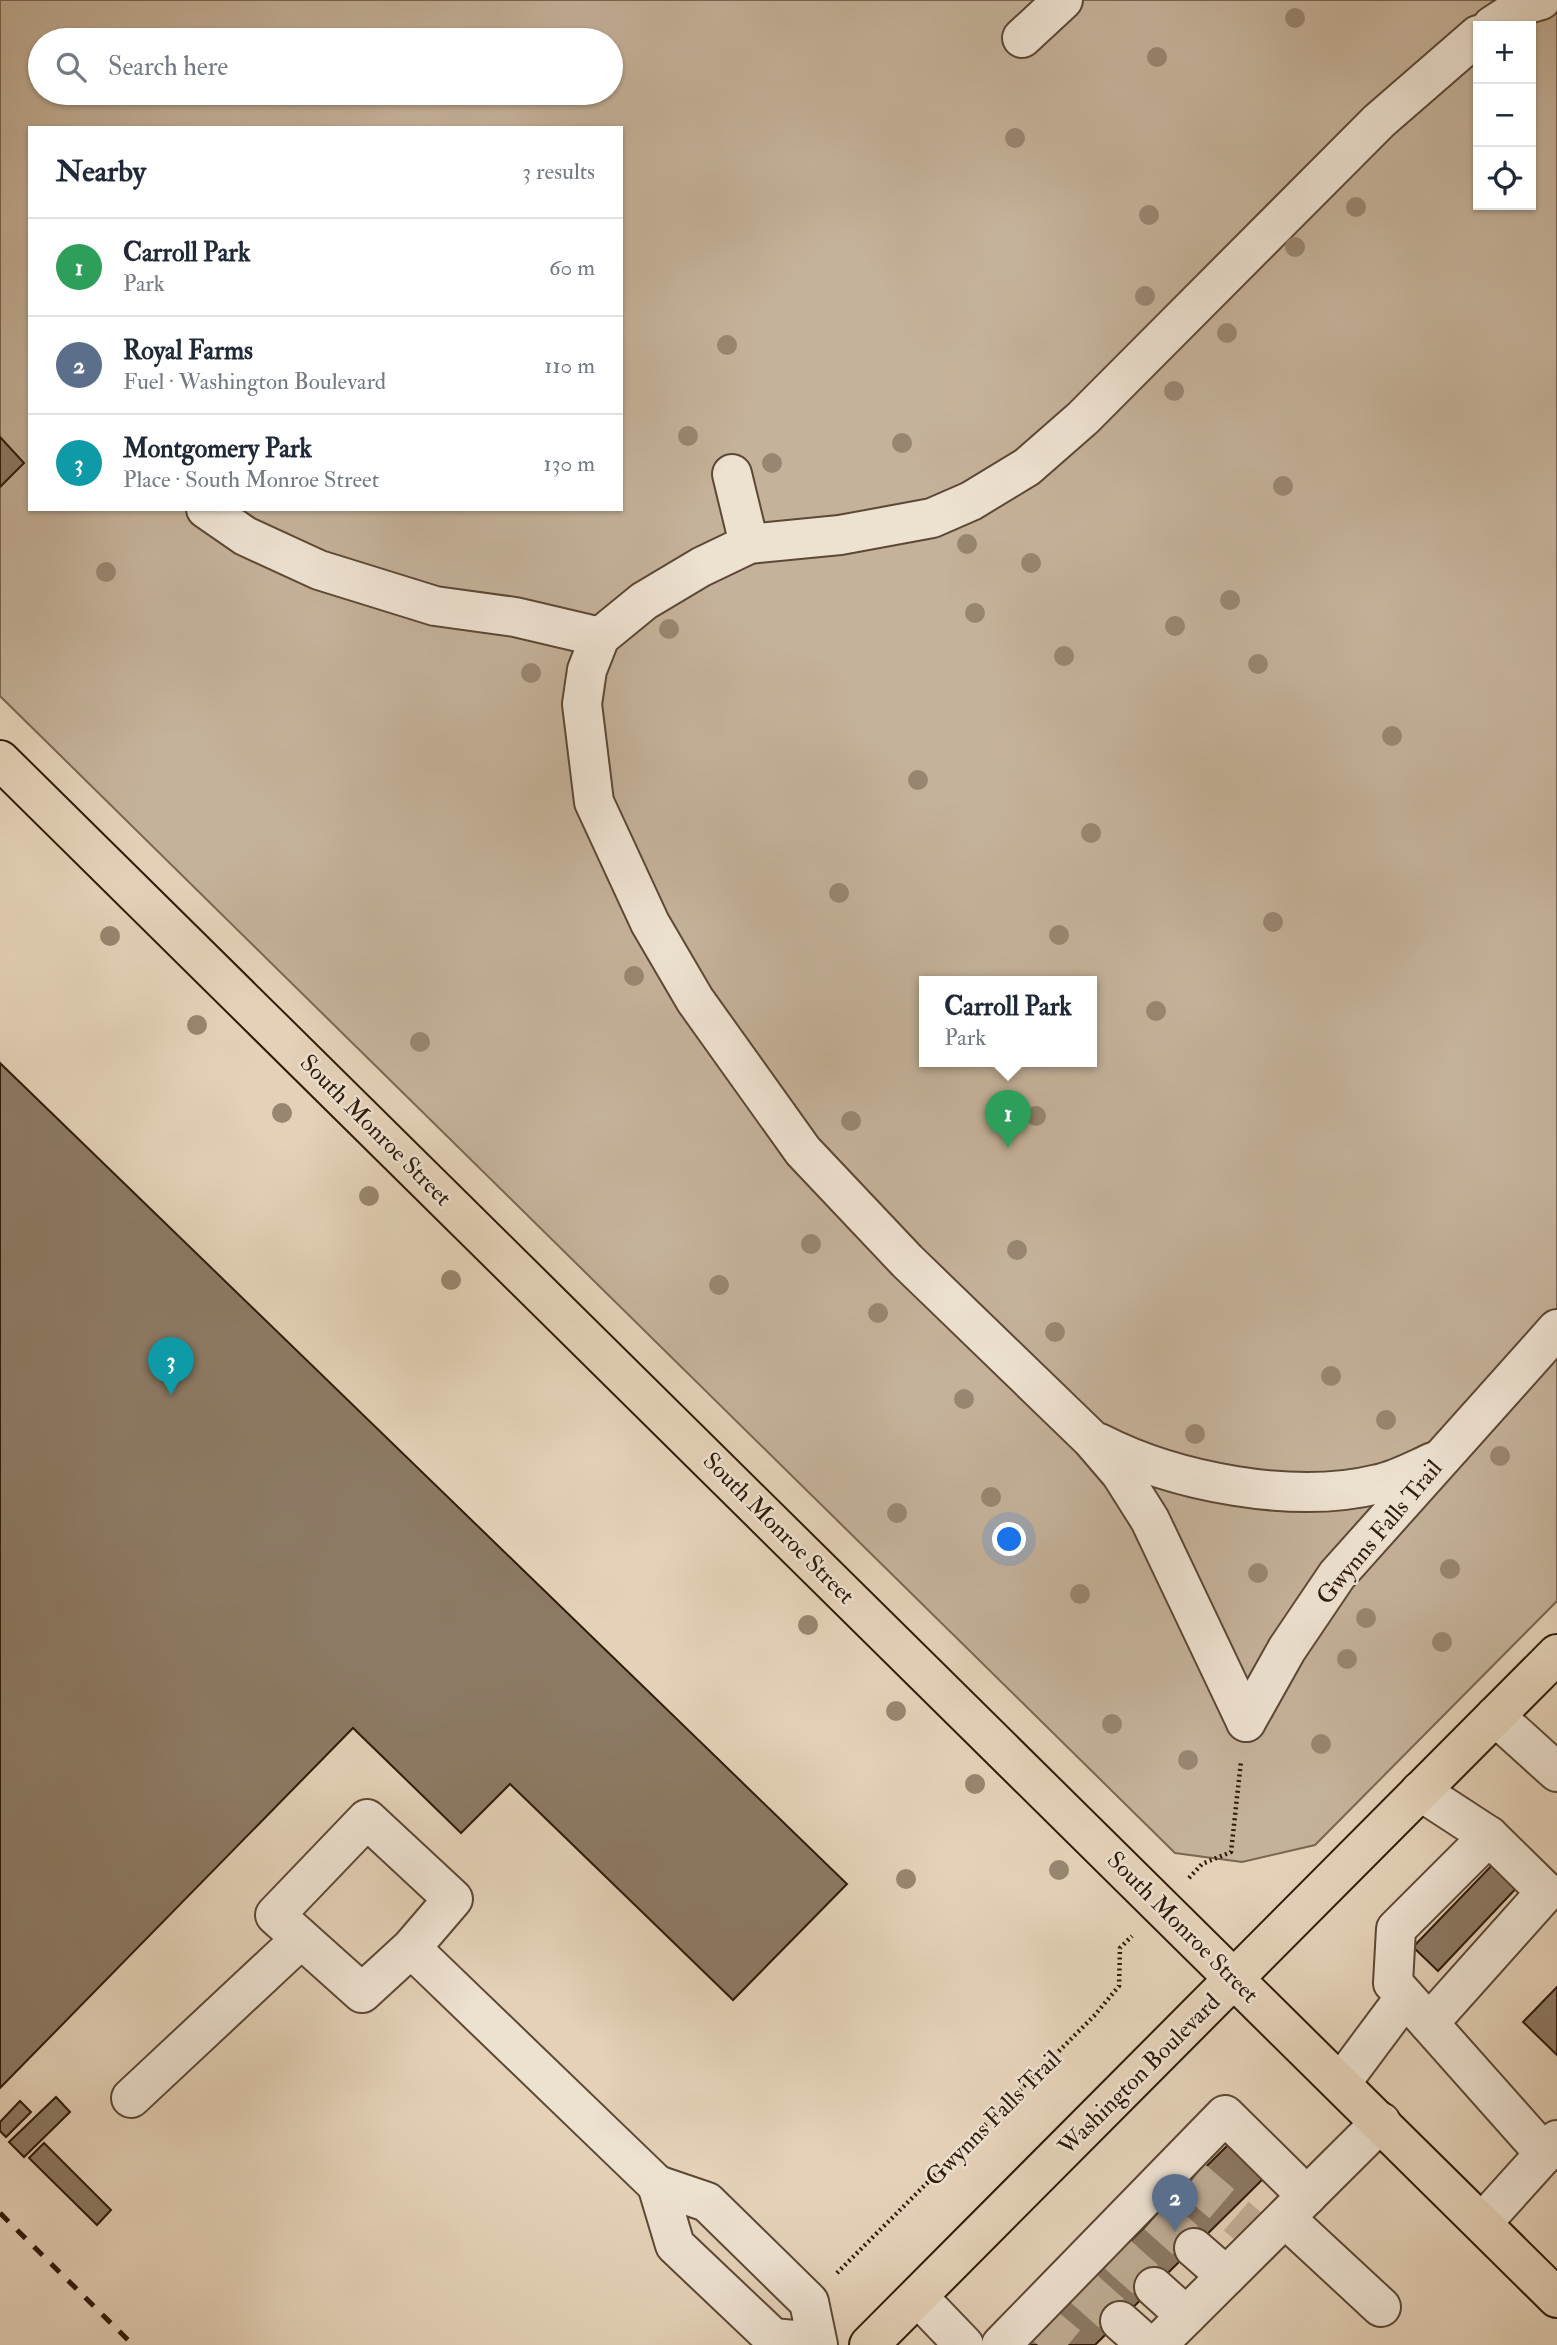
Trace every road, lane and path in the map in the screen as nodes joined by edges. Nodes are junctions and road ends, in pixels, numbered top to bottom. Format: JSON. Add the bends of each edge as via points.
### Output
{"nodes":[{"id":1,"x":1063,"y":0,"type":"edge"},
{"id":2,"x":1541,"y":0,"type":"edge"},
{"id":3,"x":1500,"y":21,"type":"edge"},
{"id":4,"x":1022,"y":38,"type":"dead end"},
{"id":5,"x":1473,"y":40,"type":"edge"},
{"id":6,"x":732,"y":474,"type":"dead end"},
{"id":7,"x":209,"y":511,"type":"edge"},
{"id":8,"x":749,"y":544,"type":"junction"},
{"id":9,"x":600,"y":637,"type":"junction"},
{"id":10,"x":0,"y":760,"type":"edge"},
{"id":11,"x":1557,"y":1329,"type":"edge"},
{"id":12,"x":1091,"y":1439,"type":"junction"},
{"id":13,"x":1441,"y":1459,"type":"junction"},
{"id":14,"x":1557,"y":1654,"type":"edge"},
{"id":15,"x":1495,"y":1716,"type":"junction"},
{"id":16,"x":1245,"y":1722,"type":"junction"},
{"id":17,"x":1557,"y":1772,"type":"edge"},
{"id":18,"x":1420,"y":1791,"type":"junction"},
{"id":19,"x":1489,"y":1836,"type":"junction"},
{"id":20,"x":1202,"y":1864,"type":"dead end"},
{"id":21,"x":301,"y":1939,"type":"junction"},
{"id":22,"x":411,"y":1948,"type":"junction"},
{"id":23,"x":1120,"y":1948,"type":"dead end"},
{"id":24,"x":1235,"y":1978,"type":"junction"},
{"id":25,"x":1417,"y":2010,"type":"junction"},
{"id":26,"x":1341,"y":2083,"type":"junction"},
{"id":27,"x":131,"y":2098,"type":"dead end"},
{"id":28,"x":1381,"y":2122,"type":"junction"},
{"id":29,"x":1551,"y":2147,"type":"edge"},
{"id":30,"x":657,"y":2185,"type":"junction"},
{"id":31,"x":1296,"y":2207,"type":"junction"},
{"id":32,"x":1482,"y":2223,"type":"junction"},
{"id":33,"x":1194,"y":2248,"type":"tunnel mouth"},
{"id":34,"x":837,"y":2274,"type":"dead end"},
{"id":35,"x":1226,"y":2276,"type":"junction"},
{"id":36,"x":1154,"y":2287,"type":"tunnel mouth"},
{"id":37,"x":918,"y":2297,"type":"junction"},
{"id":38,"x":1557,"y":2298,"type":"edge"},
{"id":39,"x":1381,"y":2307,"type":"dead end"},
{"id":40,"x":1186,"y":2316,"type":"junction"},
{"id":41,"x":816,"y":2344,"type":"edge"},
{"id":42,"x":869,"y":2345,"type":"edge"},
{"id":43,"x":964,"y":2345,"type":"edge"},
{"id":44,"x":1001,"y":2345,"type":"edge"},
{"id":45,"x":1157,"y":2345,"type":"edge"}],
"edges":[{"from":1,"to":4,"type":"lane"},
{"from":2,"to":3,"type":"lane"},
{"from":5,"to":8,"type":"lane","via":[[1379,121],[1083,418],[1027,467],[932,519]]},
{"from":6,"to":8,"type":"lane"},
{"from":7,"to":9,"type":"lane","via":[[245,536],[319,570],[435,606],[515,617]]},
{"from":8,"to":9,"type":"lane","via":[[643,601]]},
{"from":9,"to":12,"type":"lane","via":[[587,670],[582,704],[594,802],[650,923],[695,1000],[803,1151],[907,1262]]},
{"from":10,"to":24,"type":"main road","name":"South Monroe Street"},
{"from":11,"to":13,"type":"lane","name":"Gwynns Falls Trail"},
{"from":12,"to":13,"type":"lane","via":[[1149,1465],[1202,1479],[1289,1489],[1370,1486]]},
{"from":12,"to":16,"type":"lane","via":[[1121,1474],[1150,1520]]},
{"from":13,"to":16,"type":"lane","name":"Gwynns Falls Trail","via":[[1337,1575]]},
{"from":14,"to":15,"type":"main road","name":"Washington Boulevard"},
{"from":15,"to":17,"type":"lane"},
{"from":15,"to":18,"type":"main road","name":"Washington Boulevard"},
{"from":16,"to":20,"type":"path","via":[[1231,1852]]},
{"from":18,"to":19,"type":"lane"},
{"from":18,"to":24,"type":"main road","name":"Washington Boulevard"},
{"from":19,"to":25,"type":"lane","via":[[1396,1929],[1393,1983]]},
{"from":19,"to":25,"type":"lane","via":[[1546,1892]]},
{"from":21,"to":22,"type":"lane","via":[[362,1993]]},
{"from":21,"to":22,"type":"lane","via":[[275,1915],[367,1819],[453,1899]]},
{"from":21,"to":27,"type":"lane"},
{"from":22,"to":30,"type":"lane"},
{"from":23,"to":34,"type":"path","name":"Gwynns Falls Trail","via":[[1119,1986],[1094,2016]]},
{"from":24,"to":26,"type":"main road","name":"South Monroe Street"},
{"from":24,"to":37,"type":"main road","name":"Washington Boulevard"},
{"from":25,"to":26,"type":"lane"},
{"from":25,"to":29,"type":"lane"},
{"from":26,"to":28,"type":"main road","name":"South Monroe Street"},
{"from":28,"to":31,"type":"lane"},
{"from":28,"to":32,"type":"main road","name":"South Monroe Street"},
{"from":29,"to":32,"type":"lane"},
{"from":30,"to":41,"type":"lane","via":[[707,2202],[809,2302]]},
{"from":30,"to":41,"type":"lane","via":[[675,2245],[773,2338]]},
{"from":31,"to":35,"type":"lane"},
{"from":31,"to":39,"type":"lane"},
{"from":31,"to":44,"type":"lane","via":[[1225,2115],[1185,2172],[1038,2319]]},
{"from":32,"to":38,"type":"main road","name":"South Monroe Street"},
{"from":33,"to":35,"type":"lane"},
{"from":35,"to":40,"type":"lane"},
{"from":36,"to":40,"type":"lane"},
{"from":37,"to":42,"type":"main road","name":"Washington Boulevard"},
{"from":37,"to":43,"type":"lane"},
{"from":40,"to":45,"type":"lane"}]}
